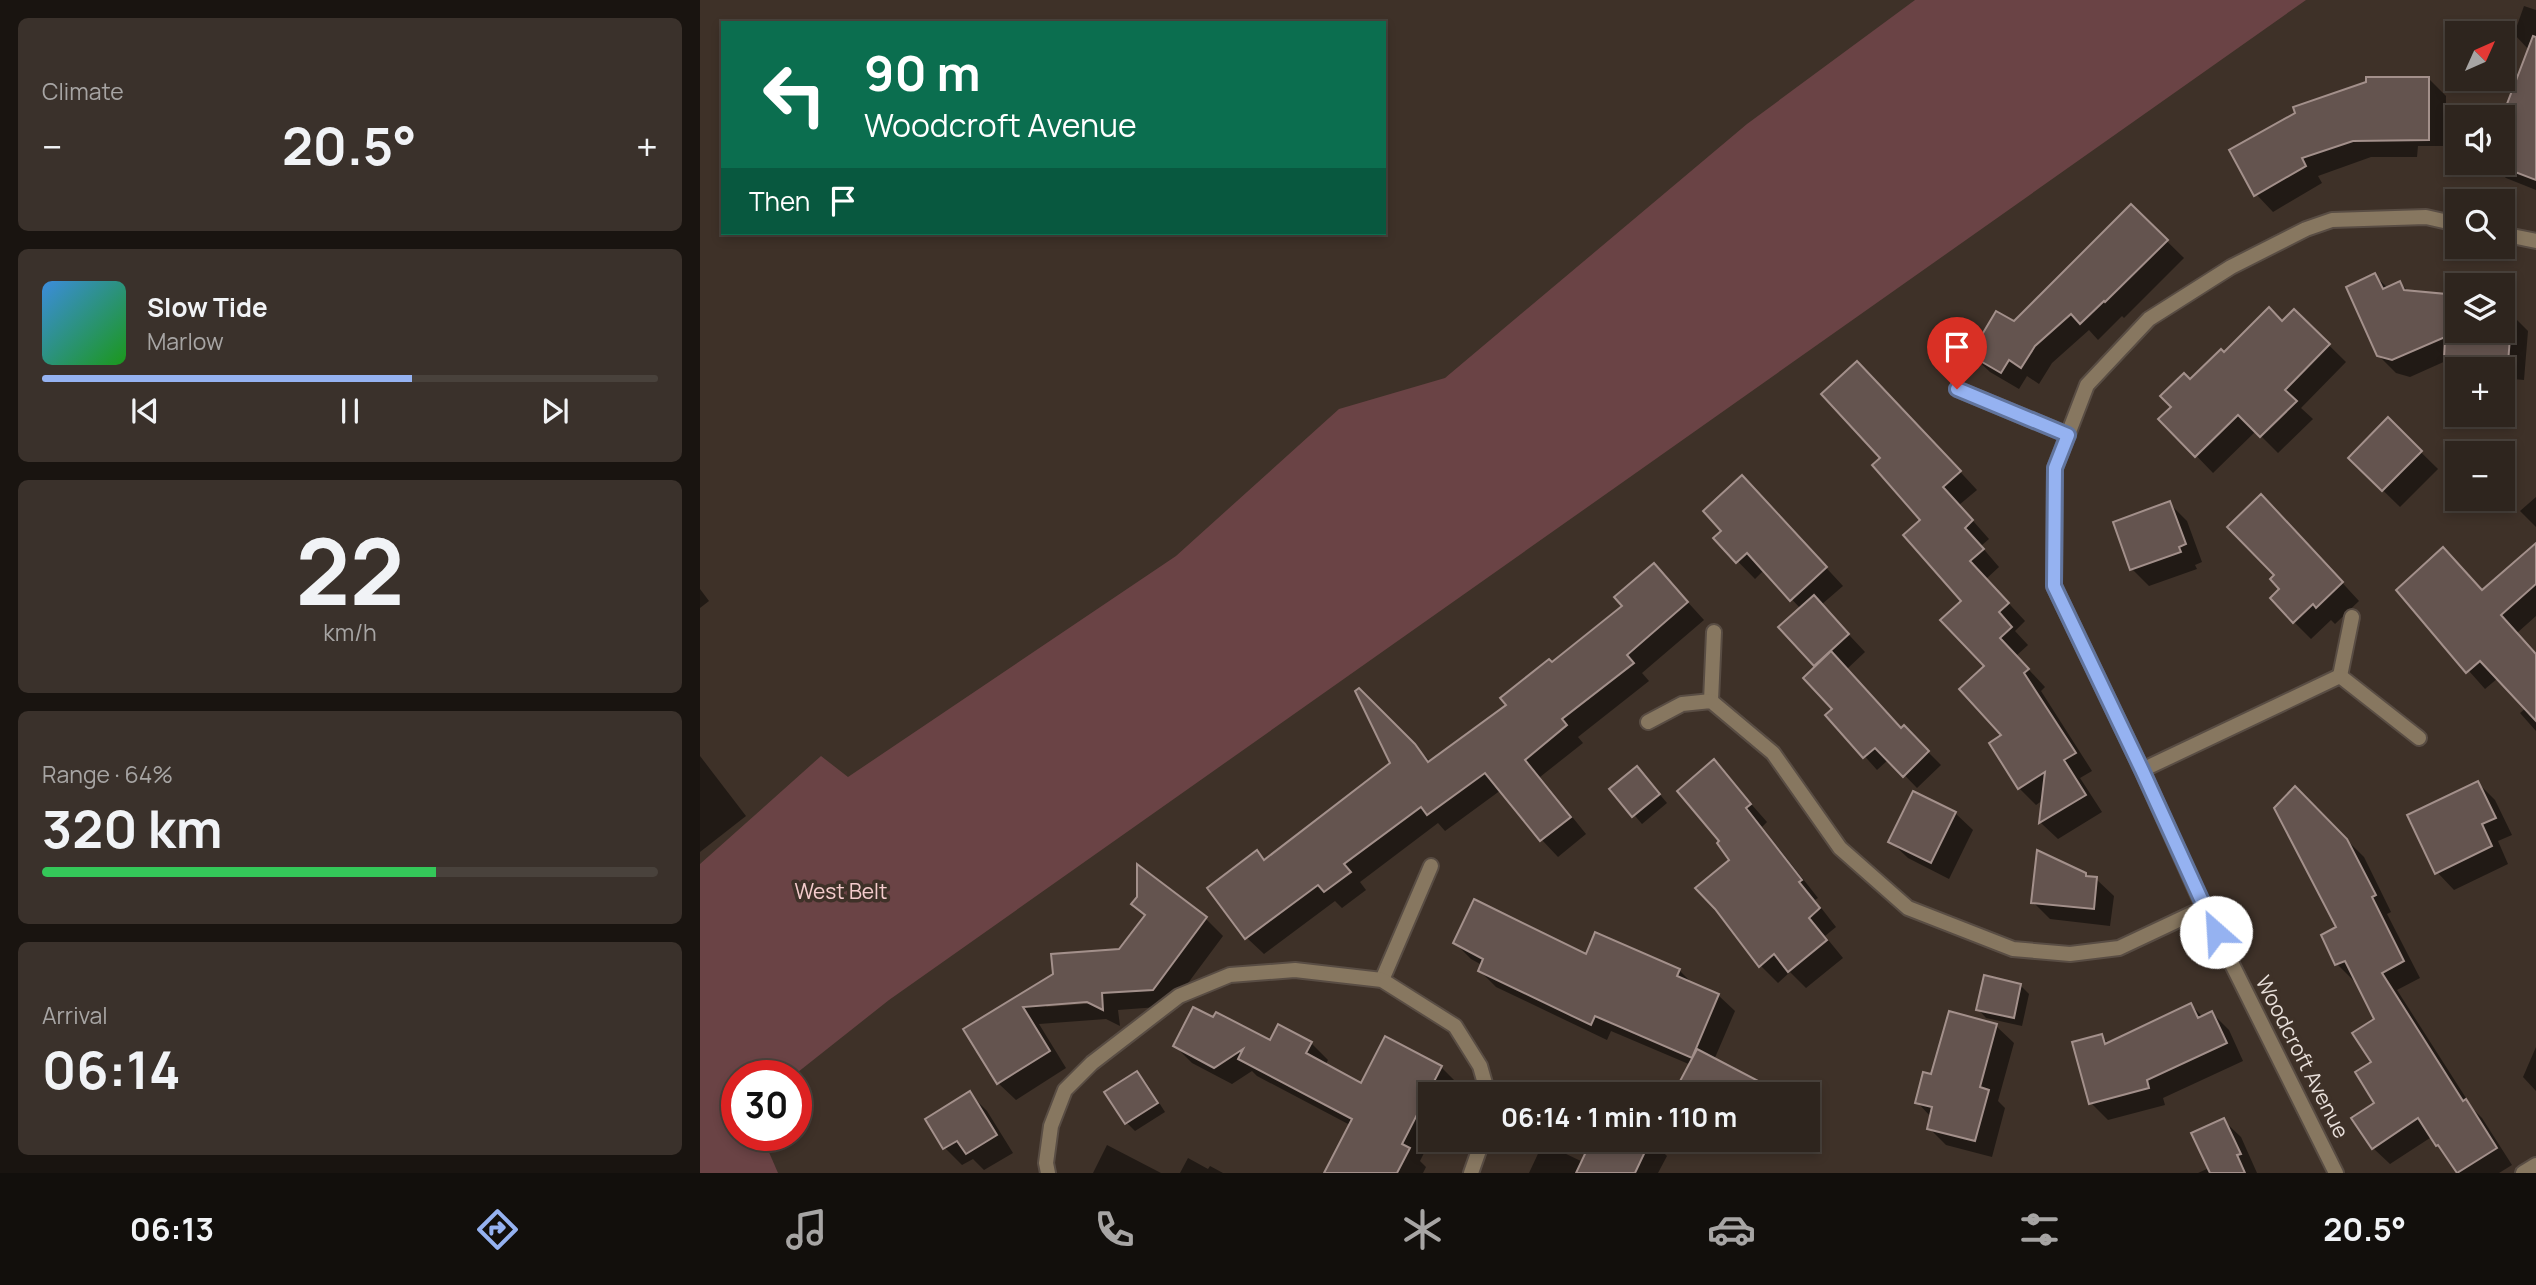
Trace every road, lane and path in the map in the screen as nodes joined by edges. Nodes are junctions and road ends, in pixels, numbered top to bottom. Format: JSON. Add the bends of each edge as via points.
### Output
{"nodes":[{"id":1,"x":2445,"y":221,"type":"edge"},
{"id":2,"x":2515,"y":237,"type":"edge"},
{"id":3,"x":2536,"y":241,"type":"edge"},
{"id":4,"x":1957,"y":389,"type":"dead end"},
{"id":5,"x":2068,"y":435,"type":"junction"},
{"id":6,"x":2352,"y":617,"type":"dead end"},
{"id":7,"x":1714,"y":632,"type":"dead end"},
{"id":8,"x":2340,"y":676,"type":"junction"},
{"id":9,"x":1711,"y":701,"type":"junction"},
{"id":10,"x":1648,"y":722,"type":"dead end"},
{"id":11,"x":2419,"y":738,"type":"dead end"},
{"id":12,"x":2142,"y":770,"type":"junction"},
{"id":13,"x":1432,"y":866,"type":"dead end"},
{"id":14,"x":2203,"y":908,"type":"junction"},
{"id":15,"x":1382,"y":980,"type":"junction"},
{"id":16,"x":1484,"y":1082,"type":"edge"},
{"id":17,"x":1478,"y":1152,"type":"edge"},
{"id":18,"x":2536,"y":1165,"type":"edge"},
{"id":19,"x":1048,"y":1173,"type":"edge"},
{"id":20,"x":1471,"y":1173,"type":"edge"},
{"id":21,"x":2336,"y":1173,"type":"edge"},
{"id":22,"x":2523,"y":1173,"type":"edge"}],
"edges":[{"from":1,"to":5,"type":"street","name":"Woodcroft Avenue","via":[[2426,217],[2332,220],[2231,267],[2150,319],[2087,385]]},
{"from":2,"to":3,"type":"street"},
{"from":4,"to":5,"type":"street"},
{"from":5,"to":12,"type":"street","name":"Woodcroft Avenue","via":[[2055,468],[2054,586]]},
{"from":6,"to":8,"type":"street"},
{"from":7,"to":9,"type":"street"},
{"from":8,"to":11,"type":"street"},
{"from":8,"to":12,"type":"street"},
{"from":9,"to":10,"type":"street","via":[[1682,704]]},
{"from":9,"to":14,"type":"street","via":[[1773,752],[1840,848],[1908,908],[2013,949],[2070,954],[2119,948]]},
{"from":12,"to":14,"type":"street","name":"Woodcroft Avenue"},
{"from":13,"to":15,"type":"street"},
{"from":14,"to":21,"type":"street","name":"Woodcroft Avenue"},
{"from":15,"to":16,"type":"street","via":[[1455,1026]]},
{"from":15,"to":19,"type":"street","via":[[1295,970],[1230,975],[1179,996],[1092,1063],[1065,1090],[1051,1126]]},
{"from":17,"to":20,"type":"street"},
{"from":18,"to":22,"type":"street"}]}
